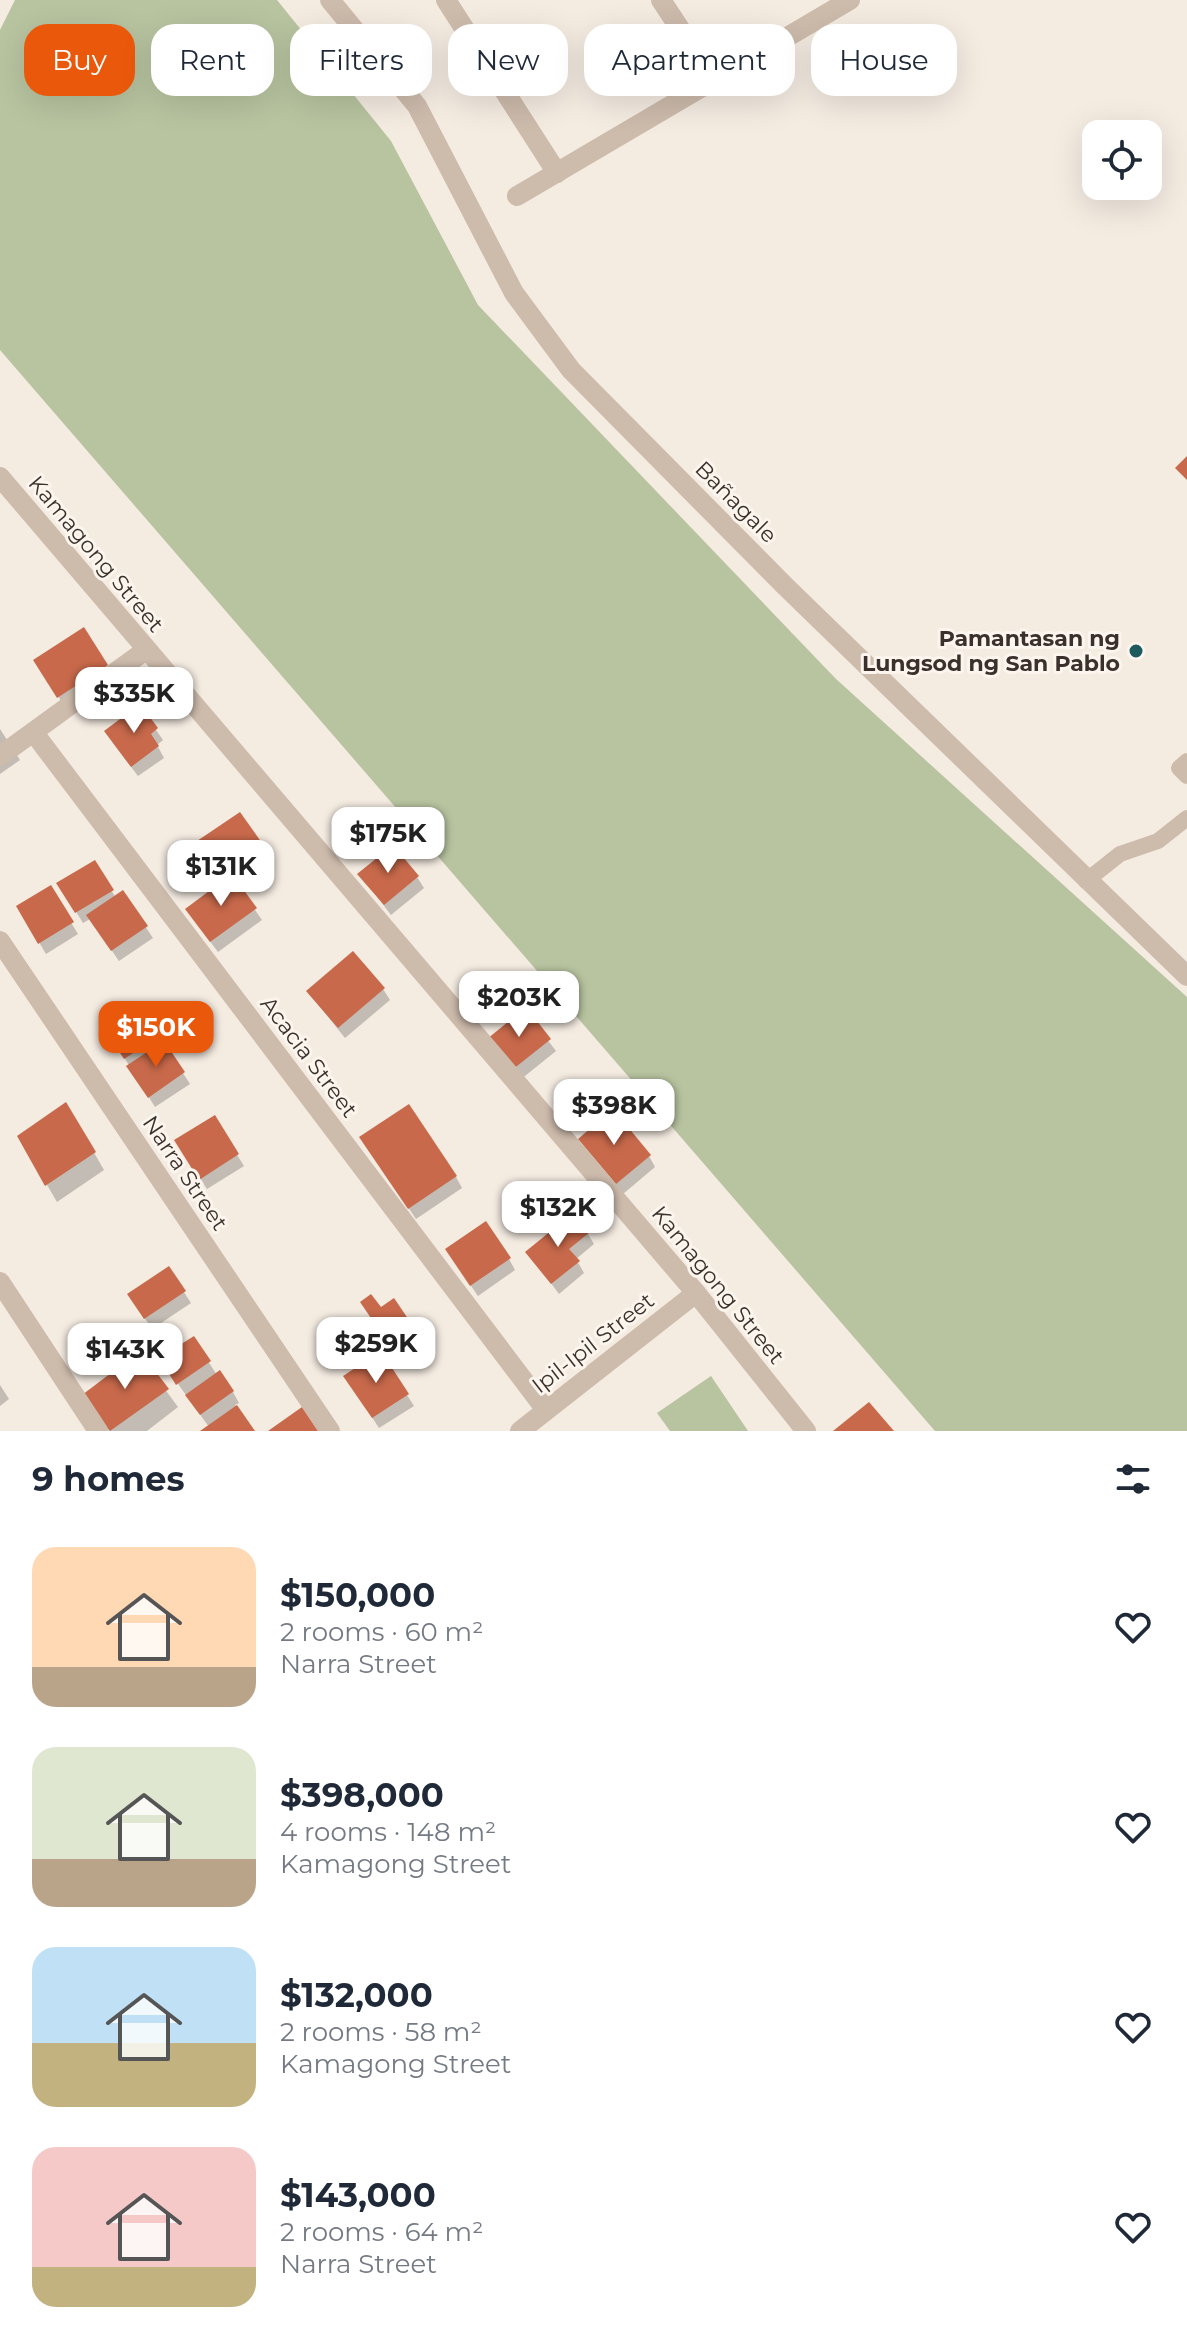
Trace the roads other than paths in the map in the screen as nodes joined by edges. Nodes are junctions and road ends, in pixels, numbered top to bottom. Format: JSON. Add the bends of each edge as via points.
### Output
{"nodes":[{"id":1,"x":330,"y":0,"type":"edge"},
{"id":2,"x":446,"y":0,"type":"edge"},
{"id":3,"x":661,"y":0,"type":"edge"},
{"id":4,"x":850,"y":0,"type":"edge"},
{"id":5,"x":677,"y":24,"type":"edge"},
{"id":6,"x":795,"y":33,"type":"edge"},
{"id":7,"x":691,"y":96,"type":"edge"},
{"id":8,"x":557,"y":173,"type":"junction"},
{"id":9,"x":517,"y":196,"type":"dead end"},
{"id":10,"x":0,"y":477,"type":"edge"},
{"id":11,"x":146,"y":650,"type":"junction"},
{"id":12,"x":34,"y":733,"type":"junction"},
{"id":13,"x":0,"y":756,"type":"edge"},
{"id":14,"x":1187,"y":761,"type":"edge"},
{"id":15,"x":1187,"y":776,"type":"edge"},
{"id":16,"x":1187,"y":818,"type":"edge"},
{"id":17,"x":1086,"y":881,"type":"junction"},
{"id":18,"x":0,"y":941,"type":"edge"},
{"id":19,"x":1187,"y":976,"type":"edge"},
{"id":20,"x":0,"y":1282,"type":"edge"},
{"id":21,"x":696,"y":1293,"type":"junction"},
{"id":22,"x":546,"y":1410,"type":"junction"},
{"id":23,"x":98,"y":1431,"type":"edge"},
{"id":24,"x":330,"y":1431,"type":"edge"},
{"id":25,"x":520,"y":1431,"type":"edge"},
{"id":26,"x":806,"y":1431,"type":"edge"}],
"edges":[{"from":1,"to":17,"type":"street","name":"Bañagale","via":[[417,106],[514,293],[571,370]]},
{"from":2,"to":8,"type":"street"},
{"from":3,"to":5,"type":"street"},
{"from":4,"to":6,"type":"street"},
{"from":7,"to":8,"type":"street"},
{"from":8,"to":9,"type":"street"},
{"from":10,"to":11,"type":"street","name":"Kamagong Street"},
{"from":11,"to":12,"type":"street"},
{"from":11,"to":21,"type":"street","name":"Kamagong Street"},
{"from":12,"to":13,"type":"street"},
{"from":12,"to":22,"type":"street","name":"Acacia Street"},
{"from":14,"to":15,"type":"lane","via":[[1179,768]]},
{"from":16,"to":17,"type":"lane","via":[[1158,841],[1120,854]]},
{"from":17,"to":19,"type":"street","name":"Bañagale"},
{"from":18,"to":24,"type":"street","name":"Narra Street"},
{"from":20,"to":23,"type":"street"},
{"from":21,"to":22,"type":"street","name":"Ipil-Ipil Street"},
{"from":21,"to":26,"type":"street","name":"Kamagong Street"},
{"from":22,"to":25,"type":"street","name":"Ipil-Ipil Street"}]}
